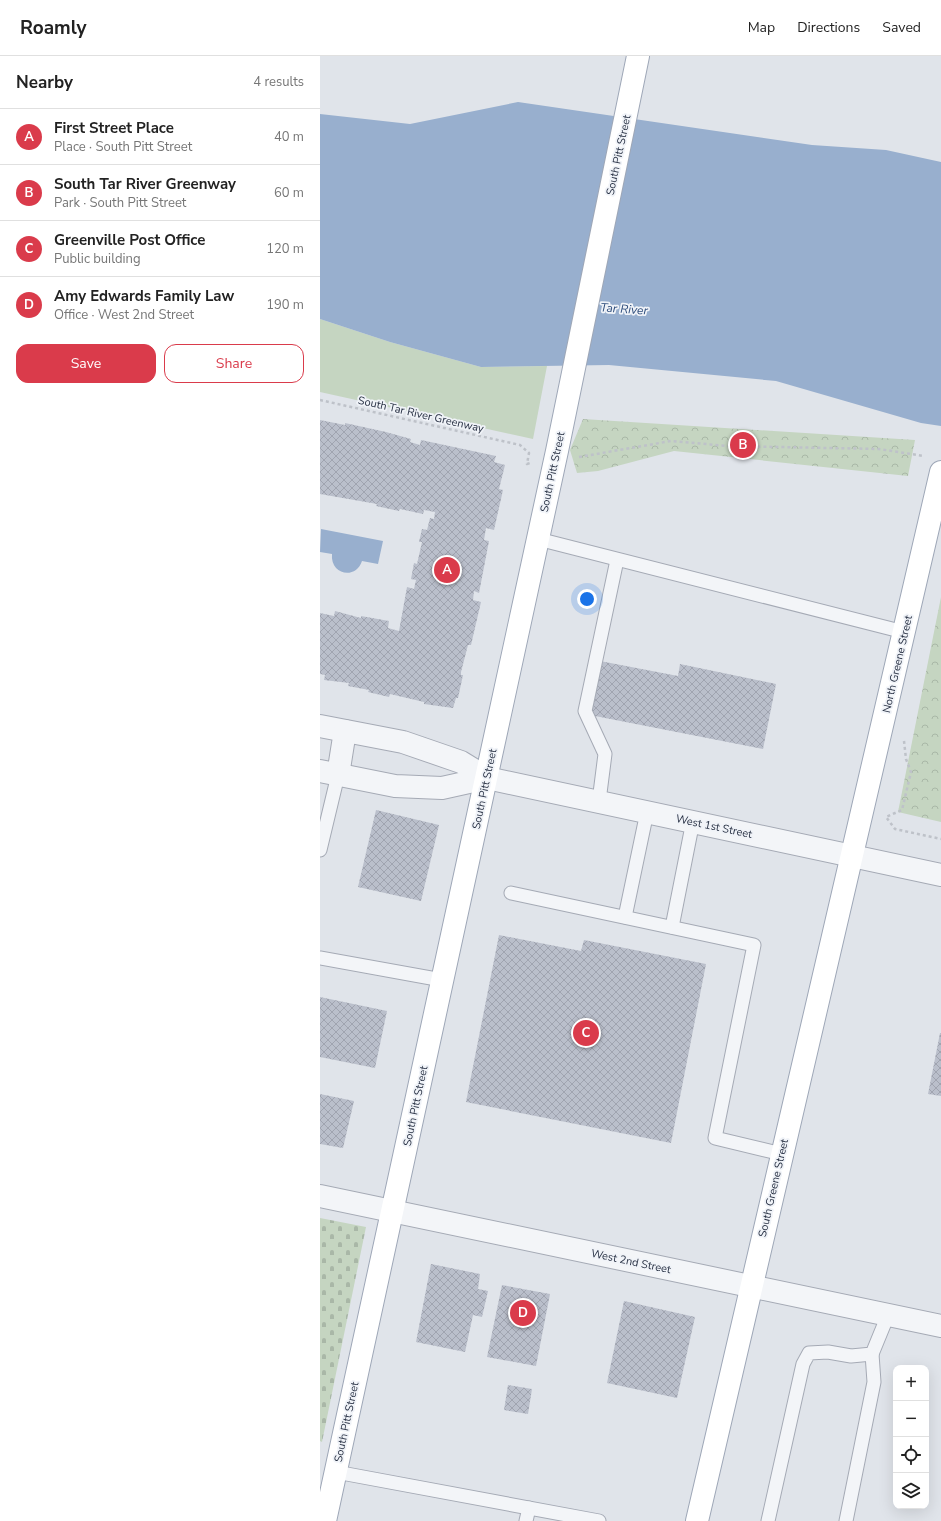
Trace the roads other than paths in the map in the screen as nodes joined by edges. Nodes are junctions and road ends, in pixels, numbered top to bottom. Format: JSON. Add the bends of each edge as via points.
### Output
{"nodes":[{"id":1,"x":638,"y":56,"type":"edge"},
{"id":2,"x":941,"y":472,"type":"edge"},
{"id":3,"x":538,"y":540,"type":"junction"},
{"id":4,"x":617,"y":560,"type":"junction"},
{"id":5,"x":904,"y":632,"type":"junction"},
{"id":6,"x":320,"y":726,"type":"edge"},
{"id":7,"x":345,"y":731,"type":"junction"},
{"id":8,"x":329,"y":773,"type":"edge"},
{"id":9,"x":487,"y":778,"type":"junction"},
{"id":10,"x":599,"y":801,"type":"junction"},
{"id":11,"x":647,"y":812,"type":"junction"},
{"id":12,"x":693,"y":821,"type":"junction"},
{"id":13,"x":320,"y":850,"type":"edge"},
{"id":14,"x":851,"y":855,"type":"junction"},
{"id":15,"x":941,"y":875,"type":"edge"},
{"id":16,"x":512,"y":893,"type":"dead end"},
{"id":17,"x":625,"y":917,"type":"junction"},
{"id":18,"x":672,"y":927,"type":"junction"},
{"id":19,"x":320,"y":958,"type":"edge"},
{"id":20,"x":442,"y":980,"type":"junction"},
{"id":21,"x":782,"y":1154,"type":"junction"},
{"id":22,"x":320,"y":1196,"type":"edge"},
{"id":23,"x":392,"y":1211,"type":"junction"},
{"id":24,"x":751,"y":1286,"type":"junction"},
{"id":25,"x":888,"y":1315,"type":"junction"},
{"id":26,"x":941,"y":1326,"type":"edge"},
{"id":27,"x":872,"y":1354,"type":"junction"},
{"id":28,"x":336,"y":1472,"type":"junction"},
{"id":29,"x":529,"y":1508,"type":"junction"},
{"id":30,"x":325,"y":1521,"type":"edge"},
{"id":31,"x":526,"y":1521,"type":"edge"},
{"id":32,"x":599,"y":1521,"type":"edge"},
{"id":33,"x":697,"y":1521,"type":"edge"},
{"id":34,"x":768,"y":1521,"type":"edge"},
{"id":35,"x":846,"y":1521,"type":"edge"}],
"edges":[{"from":1,"to":3,"type":"main road","name":"South Pitt Street"},
{"from":2,"to":5,"type":"main road","name":"North Greene Street"},
{"from":3,"to":4,"type":"lane"},
{"from":3,"to":9,"type":"main road","name":"South Pitt Street"},
{"from":4,"to":5,"type":"lane"},
{"from":4,"to":10,"type":"lane","via":[[585,711],[605,754]]},
{"from":5,"to":14,"type":"main road","name":"North Greene Street"},
{"from":6,"to":7,"type":"street"},
{"from":7,"to":8,"type":"street"},
{"from":7,"to":9,"type":"street","via":[[402,742],[461,762]]},
{"from":8,"to":9,"type":"street","via":[[396,786],[442,788]]},
{"from":8,"to":13,"type":"lane"},
{"from":9,"to":10,"type":"street","name":"West 1st Street"},
{"from":9,"to":20,"type":"main road","name":"South Pitt Street"},
{"from":10,"to":11,"type":"street","name":"West 1st Street"},
{"from":11,"to":12,"type":"street","name":"West 1st Street"},
{"from":11,"to":17,"type":"lane"},
{"from":12,"to":14,"type":"street","name":"West 1st Street"},
{"from":12,"to":18,"type":"lane"},
{"from":14,"to":15,"type":"street","name":"West 1st Street"},
{"from":14,"to":21,"type":"main road","name":"South Greene Street"},
{"from":16,"to":17,"type":"lane"},
{"from":17,"to":18,"type":"lane"},
{"from":18,"to":21,"type":"lane","via":[[754,945],[715,1138]]},
{"from":19,"to":20,"type":"lane"},
{"from":20,"to":23,"type":"main road","name":"South Pitt Street"},
{"from":21,"to":24,"type":"main road","name":"South Greene Street"},
{"from":22,"to":23,"type":"street","name":"West 2nd Street"},
{"from":23,"to":24,"type":"street","name":"West 2nd Street"},
{"from":23,"to":28,"type":"main road","name":"South Pitt Street"},
{"from":24,"to":25,"type":"street","name":"West 2nd Street"},
{"from":24,"to":33,"type":"main road","name":"South Greene Street"},
{"from":25,"to":26,"type":"street","name":"West 2nd Street"},
{"from":25,"to":27,"type":"lane"},
{"from":27,"to":34,"type":"lane","via":[[852,1356],[828,1352],[809,1353],[803,1364]]},
{"from":27,"to":35,"type":"lane","via":[[874,1382]]},
{"from":28,"to":29,"type":"lane"},
{"from":28,"to":30,"type":"main road","name":"South Pitt Street"},
{"from":29,"to":31,"type":"lane"},
{"from":29,"to":32,"type":"lane"}]}
